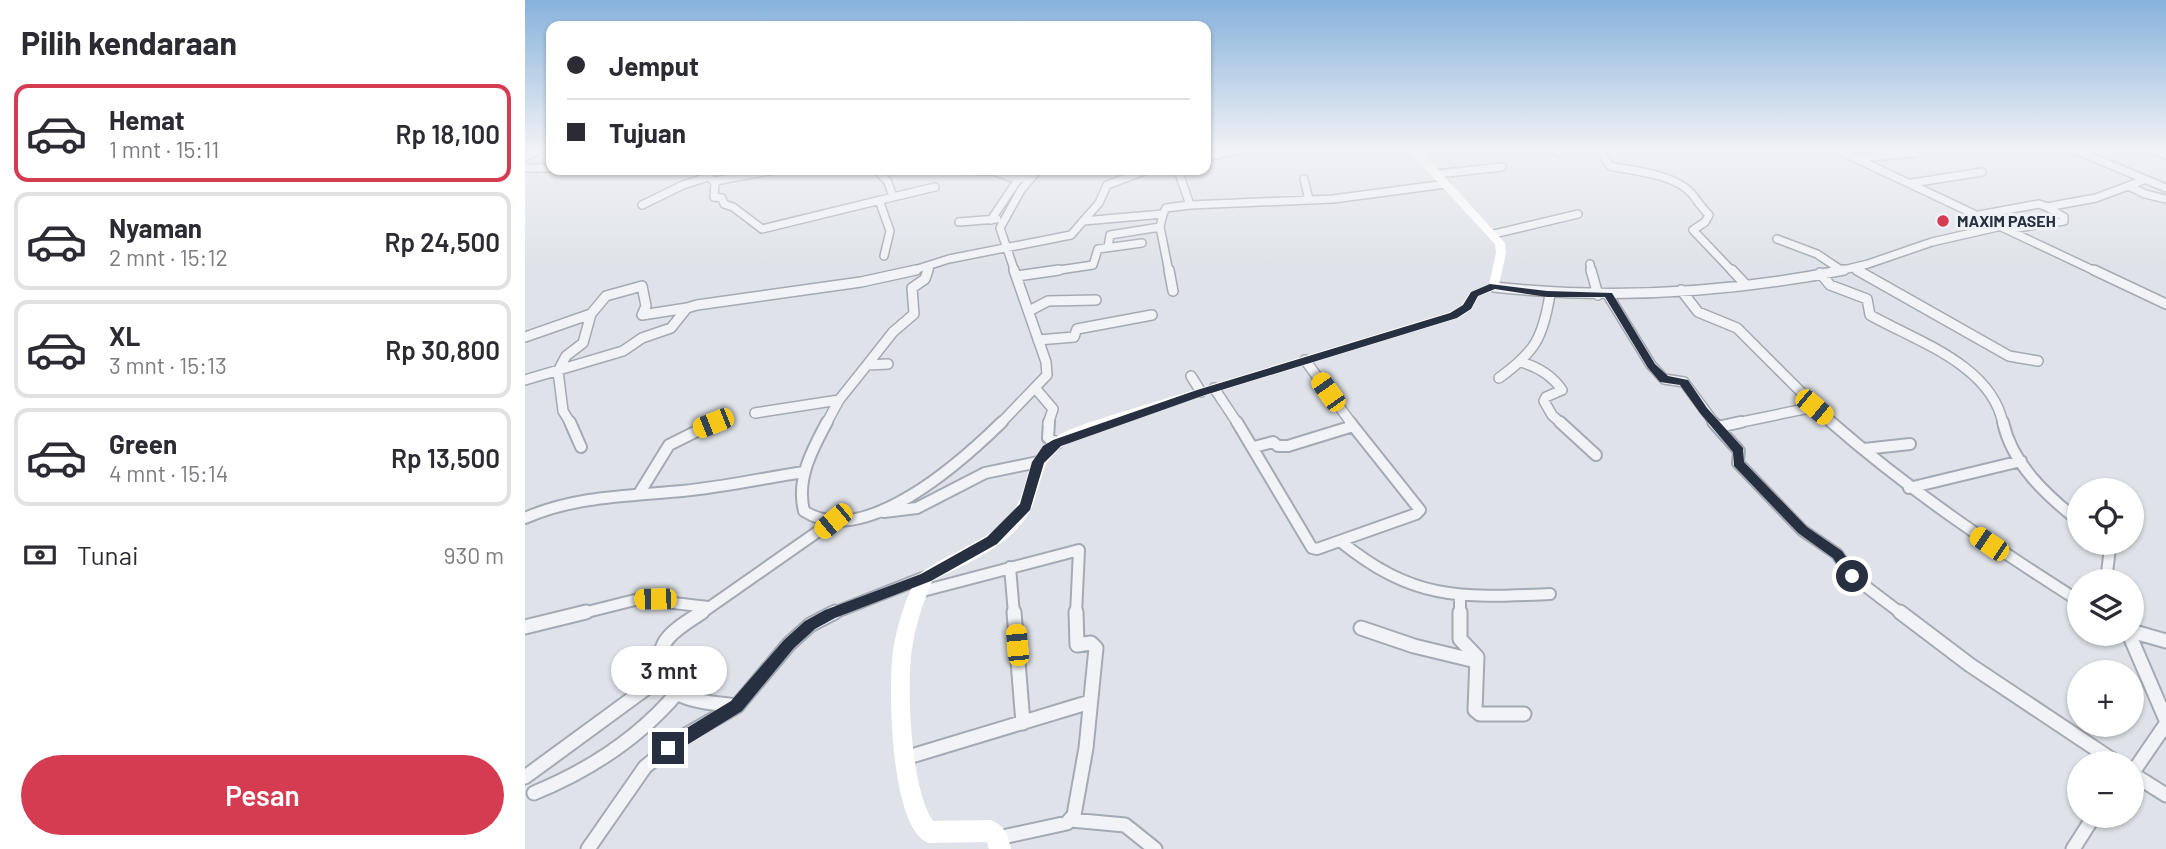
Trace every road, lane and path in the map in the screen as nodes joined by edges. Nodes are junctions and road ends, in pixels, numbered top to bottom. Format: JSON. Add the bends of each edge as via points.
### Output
{"nodes":[{"id":1,"x":676,"y":189,"type":"edge"},
{"id":2,"x":713,"y":189,"type":"edge"},
{"id":3,"x":890,"y":189,"type":"edge"},
{"id":4,"x":928,"y":189,"type":"edge"},
{"id":5,"x":1018,"y":189,"type":"edge"},
{"id":6,"x":1018,"y":189,"type":"edge"},
{"id":7,"x":1105,"y":189,"type":"edge"},
{"id":8,"x":1184,"y":189,"type":"edge"},
{"id":9,"x":1306,"y":189,"type":"edge"},
{"id":10,"x":1381,"y":189,"type":"edge"},
{"id":11,"x":1451,"y":189,"type":"edge"},
{"id":12,"x":1685,"y":189,"type":"edge"},
{"id":13,"x":1924,"y":189,"type":"edge"},
{"id":14,"x":2122,"y":189,"type":"edge"},
{"id":15,"x":2134,"y":189,"type":"edge"},
{"id":16,"x":893,"y":197,"type":"junction"},
{"id":17,"x":2165,"y":197,"type":"edge"},
{"id":18,"x":879,"y":200,"type":"junction"},
{"id":19,"x":1309,"y":200,"type":"junction"},
{"id":20,"x":642,"y":205,"type":"dead end"},
{"id":21,"x":1190,"y":205,"type":"junction"},
{"id":22,"x":2047,"y":207,"type":"junction"},
{"id":23,"x":1163,"y":214,"type":"junction"},
{"id":24,"x":1578,"y":214,"type":"dead end"},
{"id":25,"x":1979,"y":215,"type":"junction"},
{"id":26,"x":997,"y":219,"type":"junction"},
{"id":27,"x":1083,"y":221,"type":"junction"},
{"id":28,"x":959,"y":222,"type":"dead end"},
{"id":29,"x":1160,"y":227,"type":"junction"},
{"id":30,"x":2006,"y":228,"type":"junction"},
{"id":31,"x":1494,"y":234,"type":"junction"},
{"id":32,"x":1777,"y":239,"type":"dead end"},
{"id":33,"x":1142,"y":243,"type":"dead end"},
{"id":34,"x":1006,"y":246,"type":"junction"},
{"id":35,"x":1108,"y":247,"type":"junction"},
{"id":36,"x":884,"y":256,"type":"dead end"},
{"id":37,"x":1590,"y":264,"type":"dead end"},
{"id":38,"x":930,"y":266,"type":"junction"},
{"id":39,"x":1853,"y":268,"type":"junction"},
{"id":40,"x":1841,"y":270,"type":"junction"},
{"id":41,"x":1820,"y":273,"type":"junction"},
{"id":42,"x":1017,"y":276,"type":"junction"},
{"id":43,"x":1746,"y":285,"type":"junction"},
{"id":44,"x":1494,"y":286,"type":"junction"},
{"id":45,"x":1681,"y":290,"type":"junction"},
{"id":46,"x":1173,"y":291,"type":"dead end"},
{"id":47,"x":1549,"y":294,"type":"junction"},
{"id":48,"x":1603,"y":295,"type":"junction"},
{"id":49,"x":1096,"y":300,"type":"dead end"},
{"id":50,"x":2166,"y":304,"type":"edge"},
{"id":51,"x":687,"y":307,"type":"junction"},
{"id":52,"x":1029,"y":311,"type":"junction"},
{"id":53,"x":591,"y":314,"type":"junction"},
{"id":54,"x":1152,"y":315,"type":"dead end"},
{"id":55,"x":525,"y":337,"type":"edge"},
{"id":56,"x":1038,"y":340,"type":"junction"},
{"id":57,"x":1305,"y":360,"type":"junction"},
{"id":58,"x":2038,"y":361,"type":"dead end"},
{"id":59,"x":1521,"y":362,"type":"junction"},
{"id":60,"x":888,"y":364,"type":"dead end"},
{"id":61,"x":867,"y":365,"type":"junction"},
{"id":62,"x":558,"y":371,"type":"junction"},
{"id":63,"x":1191,"y":376,"type":"dead end"},
{"id":64,"x":1499,"y":378,"type":"dead end"},
{"id":65,"x":525,"y":380,"type":"edge"},
{"id":66,"x":1215,"y":388,"type":"junction"},
{"id":67,"x":1036,"y":389,"type":"junction"},
{"id":68,"x":1201,"y":392,"type":"junction"},
{"id":69,"x":839,"y":400,"type":"junction"},
{"id":70,"x":1814,"y":407,"type":"junction"},
{"id":71,"x":755,"y":413,"type":"dead end"},
{"id":72,"x":713,"y":423,"type":"dead end"},
{"id":73,"x":1353,"y":426,"type":"junction"},
{"id":74,"x":1719,"y":427,"type":"junction"},
{"id":75,"x":1057,"y":443,"type":"junction"},
{"id":76,"x":1910,"y":444,"type":"dead end"},
{"id":77,"x":581,"y":447,"type":"dead end"},
{"id":78,"x":1254,"y":447,"type":"junction"},
{"id":79,"x":1864,"y":449,"type":"junction"},
{"id":80,"x":1596,"y":455,"type":"dead end"},
{"id":81,"x":2021,"y":461,"type":"junction"},
{"id":82,"x":1038,"y":462,"type":"junction"},
{"id":83,"x":804,"y":472,"type":"junction"},
{"id":84,"x":1909,"y":488,"type":"junction"},
{"id":85,"x":640,"y":492,"type":"junction"},
{"id":86,"x":2067,"y":511,"type":"edge"},
{"id":87,"x":880,"y":513,"type":"junction"},
{"id":88,"x":525,"y":518,"type":"edge"},
{"id":89,"x":833,"y":521,"type":"junction"},
{"id":90,"x":1340,"y":541,"type":"junction"},
{"id":91,"x":1010,"y":567,"type":"junction"},
{"id":92,"x":922,"y":585,"type":"junction"},
{"id":93,"x":1550,"y":594,"type":"dead end"},
{"id":94,"x":2067,"y":594,"type":"edge"},
{"id":95,"x":1460,"y":596,"type":"junction"},
{"id":96,"x":708,"y":607,"type":"junction"},
{"id":97,"x":525,"y":627,"type":"edge"},
{"id":98,"x":1361,"y":628,"type":"dead end"},
{"id":99,"x":2144,"y":636,"type":"edge"},
{"id":100,"x":2166,"y":641,"type":"edge"},
{"id":101,"x":2136,"y":646,"type":"edge"},
{"id":102,"x":1476,"y":661,"type":"junction"},
{"id":103,"x":667,"y":673,"type":"junction"},
{"id":104,"x":682,"y":695,"type":"junction"},
{"id":105,"x":1090,"y":702,"type":"junction"},
{"id":106,"x":737,"y":706,"type":"junction"},
{"id":107,"x":1524,"y":714,"type":"dead end"},
{"id":108,"x":2166,"y":722,"type":"edge"},
{"id":109,"x":1023,"y":723,"type":"junction"},
{"id":110,"x":2098,"y":751,"type":"edge"},
{"id":111,"x":2144,"y":756,"type":"edge"},
{"id":112,"x":905,"y":758,"type":"junction"},
{"id":113,"x":525,"y":777,"type":"edge"},
{"id":114,"x":2144,"y":781,"type":"edge"},
{"id":115,"x":534,"y":793,"type":"dead end"},
{"id":116,"x":2166,"y":795,"type":"edge"},
{"id":117,"x":1071,"y":820,"type":"junction"},
{"id":118,"x":2086,"y":828,"type":"edge"},
{"id":119,"x":999,"y":843,"type":"edge"},
{"id":120,"x":588,"y":849,"type":"edge"},
{"id":121,"x":1155,"y":849,"type":"edge"},
{"id":122,"x":2073,"y":849,"type":"edge"}],
"edges":[{"from":1,"to":20,"type":"street"},
{"from":2,"to":18,"type":"street","via":[[714,197],[722,198],[724,204],[762,229]]},
{"from":3,"to":16,"type":"street"},
{"from":4,"to":16,"type":"street"},
{"from":5,"to":26,"type":"street"},
{"from":6,"to":26,"type":"street"},
{"from":7,"to":27,"type":"street"},
{"from":8,"to":21,"type":"street"},
{"from":9,"to":19,"type":"street"},
{"from":10,"to":19,"type":"street"},
{"from":11,"to":31,"type":"street"},
{"from":12,"to":43,"type":"street","via":[[1708,216],[1694,231]]},
{"from":13,"to":25,"type":"street"},
{"from":14,"to":22,"type":"street"},
{"from":15,"to":17,"type":"street"},
{"from":16,"to":18,"type":"street"},
{"from":18,"to":36,"type":"street","via":[[890,231]]},
{"from":19,"to":21,"type":"street"},
{"from":21,"to":23,"type":"street","via":[[1167,208]]},
{"from":22,"to":25,"type":"street","via":[[2041,204]]},
{"from":22,"to":30,"type":"street","via":[[2066,220]]},
{"from":23,"to":27,"type":"street"},
{"from":23,"to":29,"type":"street"},
{"from":24,"to":31,"type":"street"},
{"from":25,"to":30,"type":"street"},
{"from":26,"to":28,"type":"street"},
{"from":26,"to":34,"type":"street"},
{"from":27,"to":34,"type":"street","via":[[1071,235]]},
{"from":29,"to":35,"type":"street","via":[[1110,235]]},
{"from":29,"to":46,"type":"street"},
{"from":30,"to":39,"type":"street","via":[[1910,248]]},
{"from":30,"to":50,"type":"street"},
{"from":31,"to":44,"type":"street","via":[[1501,253]]},
{"from":32,"to":40,"type":"street","via":[[1818,254]]},
{"from":33,"to":35,"type":"street"},
{"from":34,"to":38,"type":"street"},
{"from":34,"to":42,"type":"street"},
{"from":35,"to":42,"type":"street","via":[[1097,249],[1093,265]]},
{"from":37,"to":48,"type":"street","via":[[1593,284]]},
{"from":38,"to":51,"type":"street","via":[[861,282]]},
{"from":38,"to":61,"type":"street","via":[[925,279],[912,288],[914,314]]},
{"from":39,"to":40,"type":"street"},
{"from":39,"to":58,"type":"street","via":[[2012,358]]},
{"from":40,"to":41,"type":"street"},
{"from":41,"to":43,"type":"street"},
{"from":41,"to":81,"type":"street","via":[[1830,285],[1867,299],[1870,315],[1940,353],[1982,383],[1997,400],[2007,438]]},
{"from":42,"to":52,"type":"street"},
{"from":43,"to":45,"type":"street"},
{"from":44,"to":47,"type":"street"},
{"from":44,"to":57,"type":"street","via":[[1474,294],[1467,307],[1454,316]]},
{"from":45,"to":48,"type":"street"},
{"from":45,"to":70,"type":"street","via":[[1698,312],[1737,328]]},
{"from":47,"to":48,"type":"street"},
{"from":47,"to":59,"type":"street","via":[[1543,336]]},
{"from":48,"to":74,"type":"street","via":[[1651,365],[1664,379],[1684,382]]},
{"from":49,"to":52,"type":"street","via":[[1048,301]]},
{"from":51,"to":53,"type":"street","via":[[642,316],[646,306],[640,286],[608,295]]},
{"from":51,"to":62,"type":"street","via":[[668,330],[642,338],[616,354]]},
{"from":52,"to":56,"type":"street"},
{"from":53,"to":55,"type":"street"},
{"from":53,"to":62,"type":"street","via":[[583,343],[566,356]]},
{"from":54,"to":56,"type":"street","via":[[1076,330],[1075,337]]},
{"from":56,"to":67,"type":"street","via":[[1048,372]]},
{"from":57,"to":66,"type":"street"},
{"from":57,"to":73,"type":"street"},
{"from":59,"to":64,"type":"street"},
{"from":59,"to":80,"type":"street","via":[[1558,383],[1562,390],[1544,401],[1552,415]]},
{"from":60,"to":61,"type":"street"},
{"from":61,"to":69,"type":"street"},
{"from":62,"to":65,"type":"street"},
{"from":62,"to":77,"type":"street","via":[[563,411]]},
{"from":63,"to":68,"type":"street"},
{"from":66,"to":68,"type":"street"},
{"from":66,"to":78,"type":"street"},
{"from":67,"to":75,"type":"street","via":[[1053,409],[1047,431],[1048,438]]},
{"from":67,"to":87,"type":"street","via":[[963,458]]},
{"from":68,"to":75,"type":"street"},
{"from":69,"to":71,"type":"street"},
{"from":69,"to":83,"type":"street","via":[[813,444]]},
{"from":70,"to":74,"type":"street"},
{"from":70,"to":79,"type":"street"},
{"from":72,"to":85,"type":"street","via":[[669,444]]},
{"from":73,"to":78,"type":"street","via":[[1287,446],[1272,442]]},
{"from":73,"to":90,"type":"street","via":[[1420,510]]},
{"from":74,"to":110,"type":"street","via":[[1739,451],[1738,463],[1802,530],[1837,554],[1852,576],[1976,670]]},
{"from":75,"to":82,"type":"street"},
{"from":76,"to":79,"type":"street"},
{"from":78,"to":90,"type":"street","via":[[1312,548]]},
{"from":79,"to":84,"type":"street"},
{"from":81,"to":84,"type":"street"},
{"from":81,"to":86,"type":"street","via":[[2030,479]]},
{"from":82,"to":87,"type":"street","via":[[976,476],[917,508]]},
{"from":82,"to":92,"type":"street","via":[[1026,506],[1018,517],[992,541]]},
{"from":83,"to":85,"type":"street","via":[[684,491]]},
{"from":83,"to":89,"type":"street","via":[[803,509],[810,516]]},
{"from":84,"to":94,"type":"street"},
{"from":85,"to":88,"type":"street","via":[[582,501]]},
{"from":87,"to":89,"type":"street"},
{"from":89,"to":96,"type":"street"},
{"from":90,"to":95,"type":"street","via":[[1375,565],[1418,585]]},
{"from":91,"to":92,"type":"street"},
{"from":91,"to":105,"type":"street","via":[[1079,550],[1075,641],[1096,648]]},
{"from":91,"to":109,"type":"street"},
{"from":92,"to":106,"type":"street","via":[[830,614],[810,625]]},
{"from":92,"to":112,"type":"street","via":[[902,652]]},
{"from":93,"to":95,"type":"street"},
{"from":95,"to":102,"type":"street","via":[[1460,639],[1476,654]]},
{"from":96,"to":97,"type":"street","via":[[639,599]]},
{"from":96,"to":103,"type":"street","via":[[661,647],[659,665]]},
{"from":98,"to":102,"type":"street"},
{"from":99,"to":100,"type":"street"},
{"from":101,"to":108,"type":"street"},
{"from":102,"to":107,"type":"street","via":[[1473,706],[1477,713]]},
{"from":103,"to":104,"type":"street"},
{"from":103,"to":113,"type":"street"},
{"from":104,"to":106,"type":"street"},
{"from":104,"to":115,"type":"street","via":[[610,752]]},
{"from":105,"to":109,"type":"street"},
{"from":105,"to":117,"type":"street"},
{"from":106,"to":120,"type":"street","via":[[657,756]]},
{"from":108,"to":111,"type":"street"},
{"from":109,"to":112,"type":"street"},
{"from":112,"to":119,"type":"street","via":[[923,829],[931,834],[987,831],[995,833]]},
{"from":114,"to":116,"type":"street"},
{"from":117,"to":119,"type":"street"},
{"from":117,"to":121,"type":"street","via":[[1125,825]]},
{"from":118,"to":122,"type":"street"}]}
